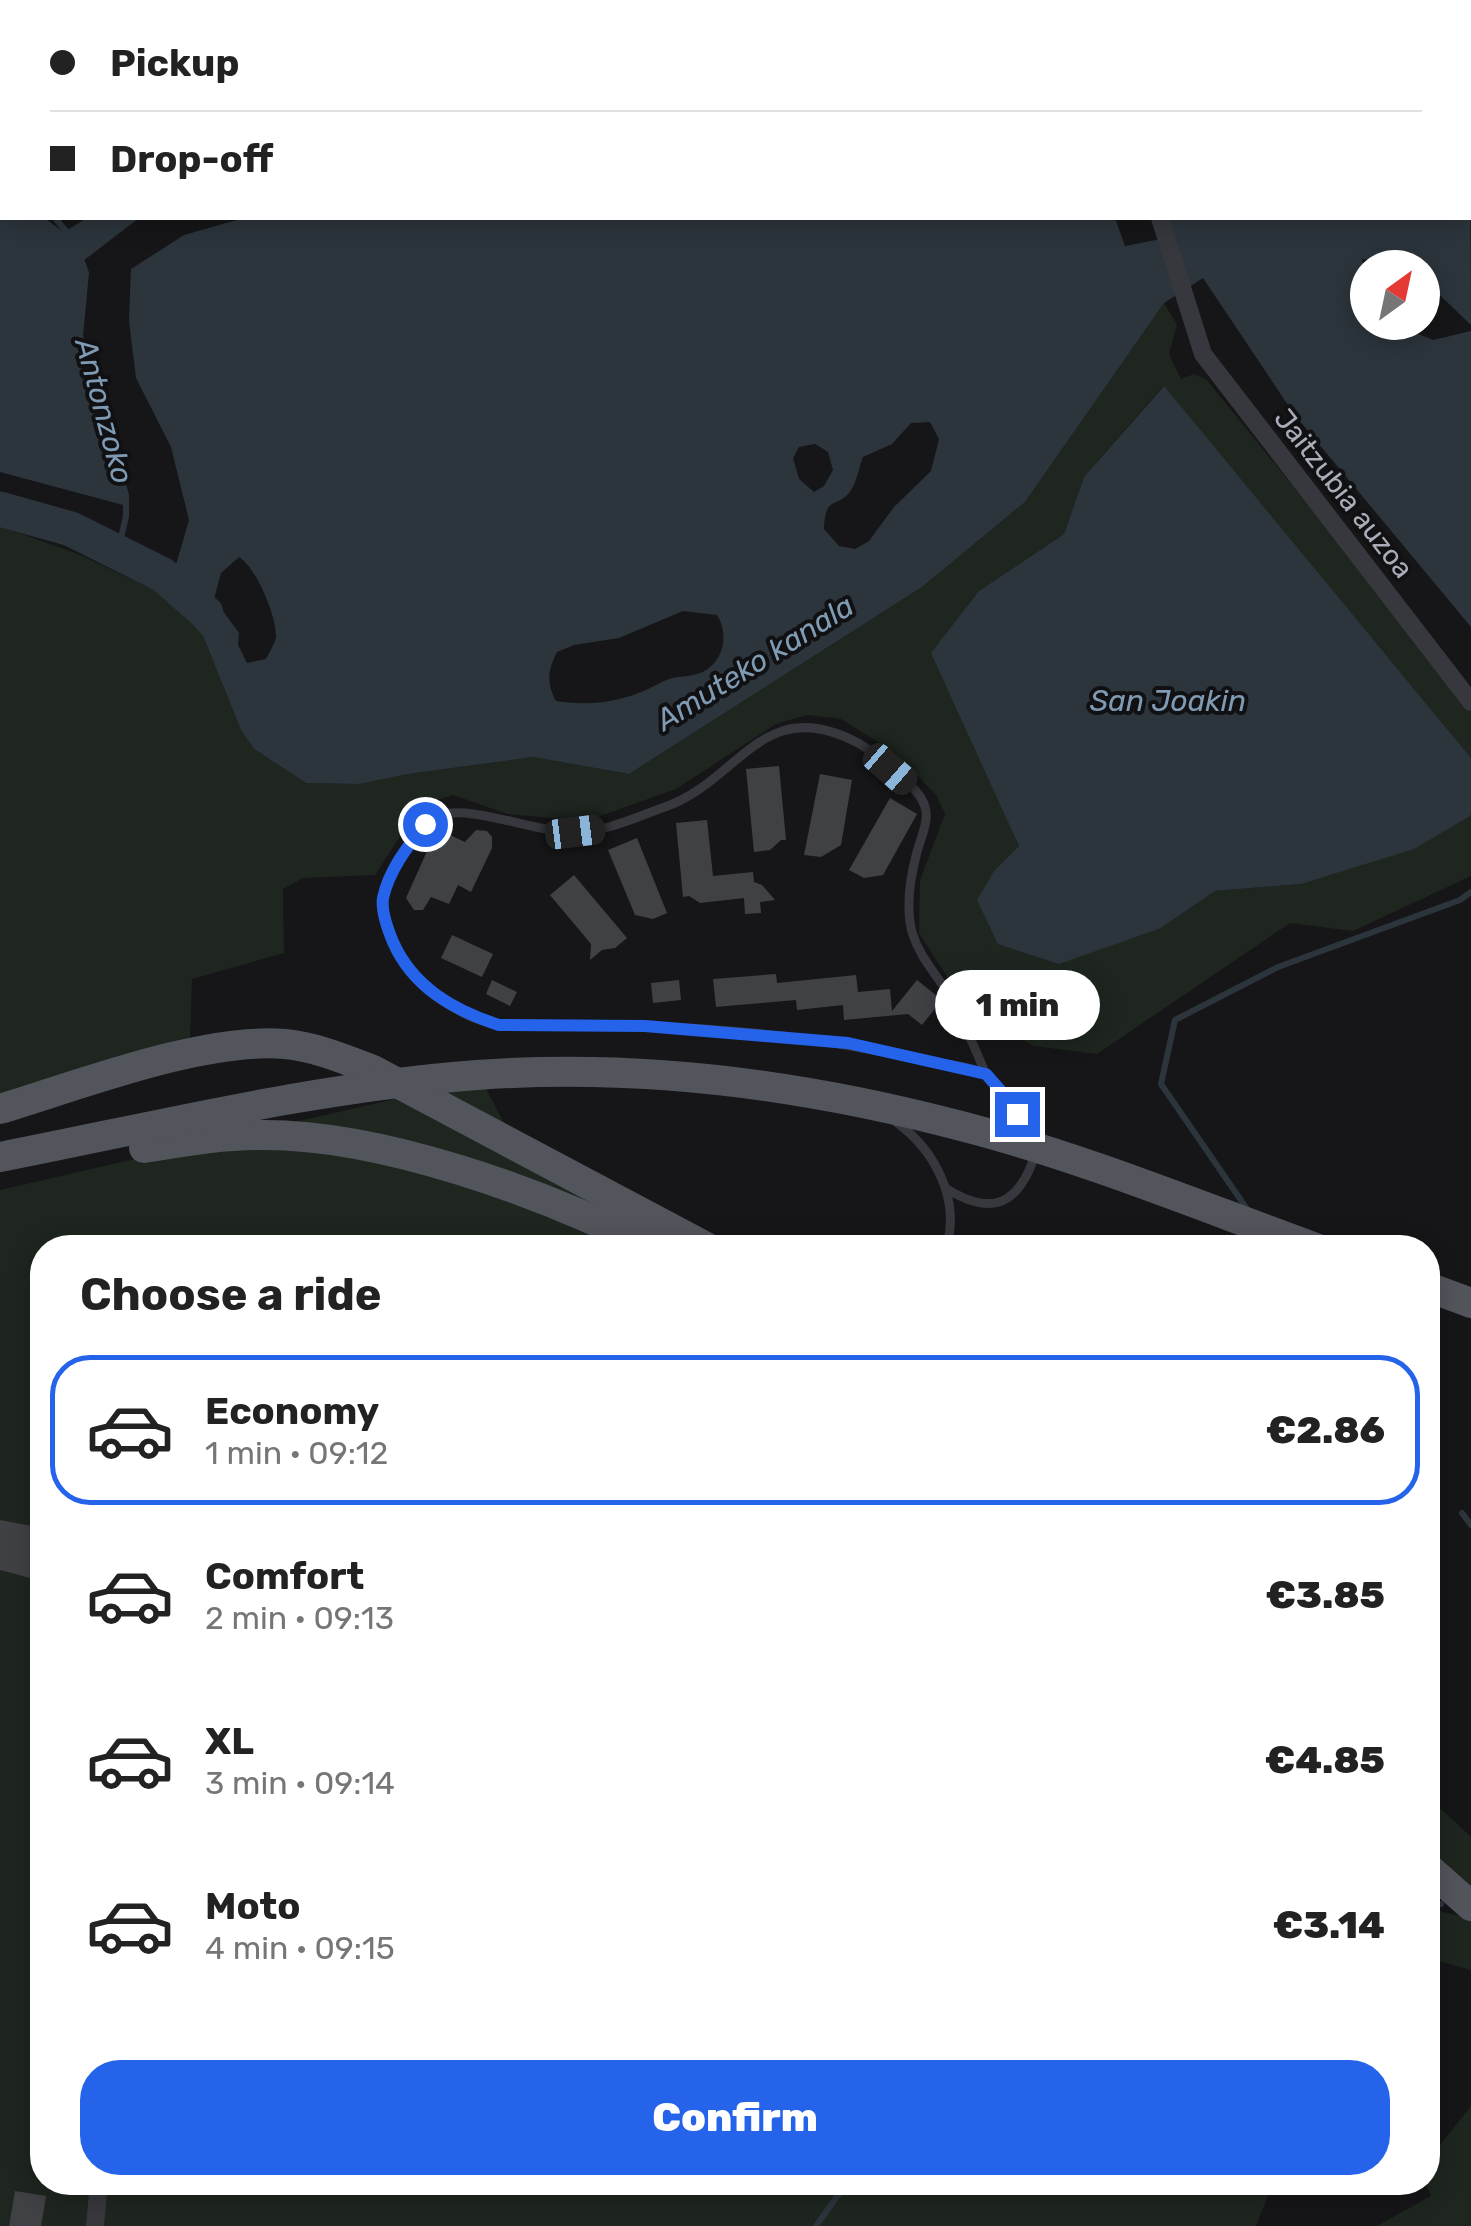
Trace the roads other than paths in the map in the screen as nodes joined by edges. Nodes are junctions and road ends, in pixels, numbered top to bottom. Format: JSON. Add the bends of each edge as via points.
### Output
{"nodes":[{"id":1,"x":1161,"y":220,"type":"edge"},
{"id":2,"x":1471,"y":702,"type":"edge"},
{"id":3,"x":986,"y":1074,"type":"junction"},
{"id":4,"x":869,"y":1104,"type":"junction"},
{"id":5,"x":0,"y":1109,"type":"edge"},
{"id":6,"x":165,"y":1124,"type":"junction"},
{"id":7,"x":1037,"y":1148,"type":"junction"},
{"id":8,"x":0,"y":1157,"type":"edge"},
{"id":9,"x":70,"y":1159,"type":"junction"},
{"id":10,"x":0,"y":1174,"type":"edge"},
{"id":11,"x":947,"y":1188,"type":"junction"},
{"id":12,"x":624,"y":1235,"type":"edge"},
{"id":13,"x":684,"y":1235,"type":"edge"},
{"id":14,"x":949,"y":1235,"type":"edge"},
{"id":15,"x":1280,"y":1235,"type":"edge"},
{"id":16,"x":1440,"y":1291,"type":"edge"},
{"id":17,"x":1471,"y":1302,"type":"edge"},
{"id":18,"x":1440,"y":1879,"type":"edge"},
{"id":19,"x":1471,"y":1906,"type":"edge"},
{"id":20,"x":98,"y":2195,"type":"edge"},
{"id":21,"x":95,"y":2226,"type":"edge"}],
"edges":[{"from":1,"to":2,"type":"street","name":"Jaitzubia auzoa","via":[[1202,354]]},
{"from":3,"to":3,"type":"lane","via":[[848,1043],[645,1026],[499,1025],[414,979],[388,932],[382,901],[402,854],[439,816],[575,832],[603,829],[680,802],[754,744],[809,726],[825,729],[864,746],[924,802],[910,926]]},
{"from":3,"to":7,"type":"lane"},
{"from":4,"to":6,"type":"main road","via":[[772,1086],[626,1074],[479,1075],[315,1093]]},
{"from":4,"to":7,"type":"main road"},
{"from":4,"to":11,"type":"lane","via":[[924,1148]]},
{"from":5,"to":13,"type":"main road","via":[[240,1045],[326,1051],[374,1070]]},
{"from":6,"to":8,"type":"main road"},
{"from":6,"to":9,"type":"main road"},
{"from":7,"to":11,"type":"lane","via":[[1029,1174],[1007,1202],[964,1199]]},
{"from":7,"to":15,"type":"main road"},
{"from":9,"to":10,"type":"main road"},
{"from":9,"to":12,"type":"main road","via":[[202,1139],[326,1140],[448,1167]]},
{"from":11,"to":14,"type":"lane"},
{"from":16,"to":17,"type":"main road"},
{"from":18,"to":19,"type":"main road"},
{"from":20,"to":21,"type":"street"}]}
